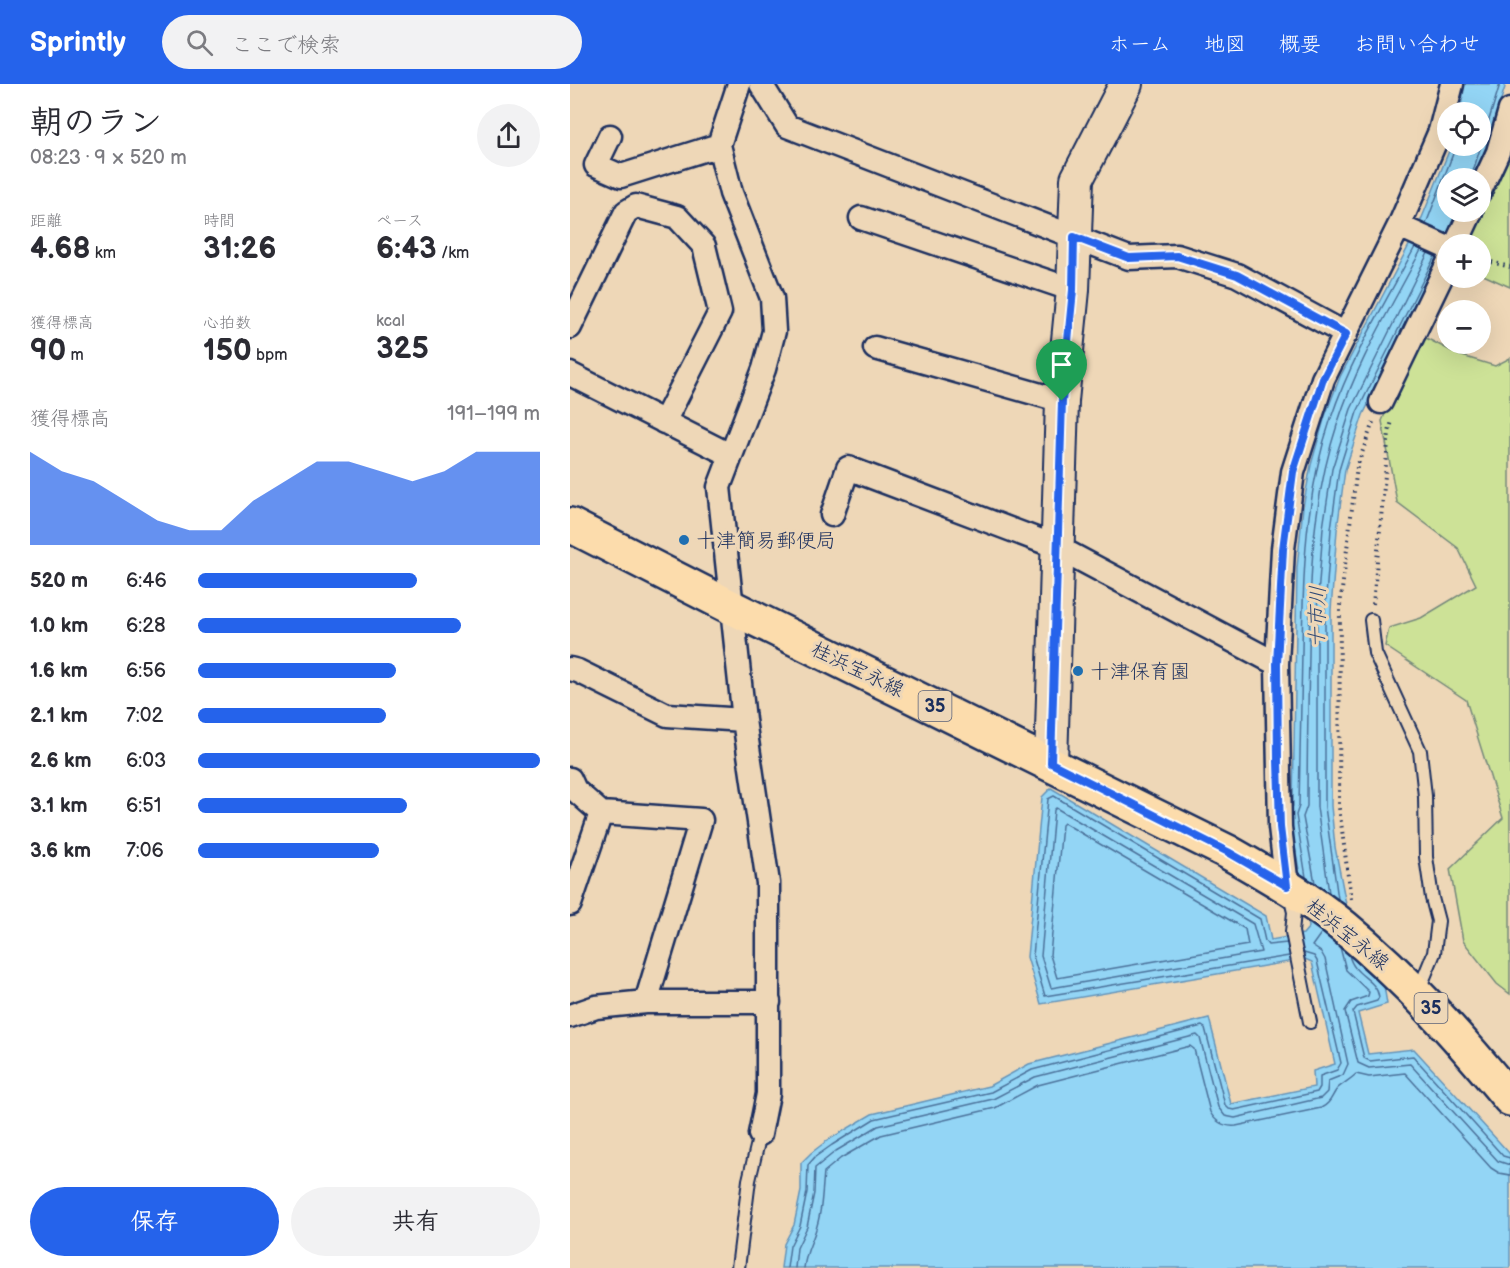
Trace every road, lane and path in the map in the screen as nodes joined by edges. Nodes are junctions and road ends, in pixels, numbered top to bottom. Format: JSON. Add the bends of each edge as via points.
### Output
{"nodes":[{"id":1,"x":739,"y":84,"type":"edge"},
{"id":2,"x":760,"y":84,"type":"edge"},
{"id":3,"x":1126,"y":84,"type":"edge"},
{"id":4,"x":1452,"y":84,"type":"edge"},
{"id":5,"x":1510,"y":111,"type":"edge"},
{"id":6,"x":610,"y":136,"type":"dead end"},
{"id":7,"x":719,"y":145,"type":"junction"},
{"id":8,"x":1491,"y":168,"type":"edge"},
{"id":9,"x":861,"y":218,"type":"dead end"},
{"id":10,"x":1403,"y":227,"type":"junction"},
{"id":11,"x":1074,"y":237,"type":"junction"},
{"id":12,"x":1437,"y":243,"type":"edge"},
{"id":13,"x":1491,"y":262,"type":"edge"},
{"id":14,"x":1510,"y":267,"type":"edge"},
{"id":15,"x":1438,"y":288,"type":"edge"},
{"id":16,"x":1073,"y":290,"type":"junction"},
{"id":17,"x":570,"y":327,"type":"edge"},
{"id":18,"x":1346,"y":334,"type":"junction"},
{"id":19,"x":875,"y":348,"type":"dead end"},
{"id":20,"x":570,"y":374,"type":"edge"},
{"id":21,"x":1062,"y":401,"type":"junction"},
{"id":22,"x":1387,"y":411,"type":"junction"},
{"id":23,"x":664,"y":422,"type":"junction"},
{"id":24,"x":730,"y":455,"type":"junction"},
{"id":25,"x":832,"y":514,"type":"dead end"},
{"id":26,"x":570,"y":525,"type":"edge"},
{"id":27,"x":1058,"y":547,"type":"junction"},
{"id":28,"x":731,"y":607,"type":"junction"},
{"id":29,"x":1371,"y":620,"type":"joint"},
{"id":30,"x":1277,"y":664,"type":"junction"},
{"id":31,"x":570,"y":669,"type":"edge"},
{"id":32,"x":744,"y":720,"type":"junction"},
{"id":33,"x":1051,"y":763,"type":"junction"},
{"id":34,"x":570,"y":779,"type":"edge"},
{"id":35,"x":601,"y":813,"type":"junction"},
{"id":36,"x":1292,"y":890,"type":"junction"},
{"id":37,"x":570,"y":904,"type":"edge"},
{"id":38,"x":1347,"y":914,"type":"junction"},
{"id":39,"x":1418,"y":993,"type":"junction"},
{"id":40,"x":646,"y":1002,"type":"junction"},
{"id":41,"x":770,"y":1002,"type":"junction"},
{"id":42,"x":570,"y":1016,"type":"edge"},
{"id":43,"x":1310,"y":1022,"type":"dead end"},
{"id":44,"x":1510,"y":1099,"type":"edge"},
{"id":45,"x":760,"y":1134,"type":"joint"},
{"id":46,"x":738,"y":1268,"type":"edge"}],
"edges":[{"from":1,"to":7,"type":"street"},
{"from":2,"to":11,"type":"street","via":[[788,126]]},
{"from":3,"to":11,"type":"street","via":[[1077,179]]},
{"from":4,"to":10,"type":"street","via":[[1440,131]]},
{"from":5,"to":8,"type":"street"},
{"from":6,"to":7,"type":"street","via":[[596,165],[621,176]]},
{"from":7,"to":24,"type":"street","via":[[731,193],[772,298],[774,331],[764,369]]},
{"from":9,"to":16,"type":"street"},
{"from":10,"to":12,"type":"street"},
{"from":10,"to":18,"type":"street"},
{"from":11,"to":16,"type":"street"},
{"from":11,"to":18,"type":"street","via":[[1129,258],[1177,256],[1237,275]]},
{"from":13,"to":14,"type":"path"},
{"from":15,"to":22,"type":"street"},
{"from":16,"to":21,"type":"street"},
{"from":17,"to":23,"type":"street","via":[[626,212],[636,206],[677,217],[704,246],[720,312]]},
{"from":18,"to":30,"type":"street","via":[[1323,379],[1293,472],[1283,549]]},
{"from":19,"to":21,"type":"street"},
{"from":20,"to":23,"type":"street"},
{"from":21,"to":27,"type":"street"},
{"from":22,"to":29,"type":"path","via":[[1389,432]]},
{"from":22,"to":38,"type":"path","via":[[1357,467],[1340,606],[1340,807]]},
{"from":23,"to":24,"type":"street"},
{"from":24,"to":28,"type":"street","via":[[719,487]]},
{"from":25,"to":27,"type":"street","via":[[848,468]]},
{"from":26,"to":28,"type":"main road","name":"桂浜宝永線","number":"35"},
{"from":27,"to":30,"type":"street"},
{"from":27,"to":33,"type":"street"},
{"from":28,"to":32,"type":"street"},
{"from":28,"to":33,"type":"main road","name":"桂浜宝永線","number":"35"},
{"from":29,"to":39,"type":"lane","via":[[1375,653],[1420,751],[1426,857],[1438,921],[1434,953]]},
{"from":30,"to":36,"type":"street","via":[[1280,827]]},
{"from":31,"to":32,"type":"street","via":[[667,716]]},
{"from":32,"to":41,"type":"street","via":[[768,883]]},
{"from":33,"to":36,"type":"main road","name":"桂浜宝永線","number":"35","via":[[1228,852]]},
{"from":34,"to":35,"type":"street","via":[[575,790]]},
{"from":35,"to":37,"type":"street"},
{"from":35,"to":40,"type":"street","via":[[701,820]]},
{"from":36,"to":38,"type":"main road","name":"桂浜宝永線","number":"35"},
{"from":36,"to":43,"type":"lane","via":[[1292,932]]},
{"from":38,"to":39,"type":"main road","name":"桂浜宝永線","number":"35"},
{"from":39,"to":44,"type":"main road","name":"桂浜宝永線","number":"35"},
{"from":40,"to":41,"type":"street"},
{"from":40,"to":42,"type":"street","via":[[596,1007]]},
{"from":41,"to":45,"type":"street","via":[[768,1094]]},
{"from":45,"to":46,"type":"lane","via":[[749,1180]]}]}
